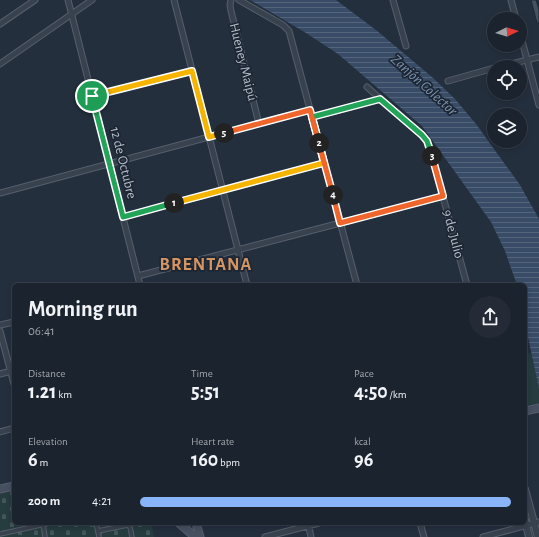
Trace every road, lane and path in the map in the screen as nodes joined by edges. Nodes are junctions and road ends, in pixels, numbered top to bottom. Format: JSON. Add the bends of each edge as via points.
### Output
{"nodes":[{"id":1,"x":35,"y":0,"type":"edge"},
{"id":2,"x":68,"y":0,"type":"edge"},
{"id":3,"x":92,"y":0,"type":"edge"},
{"id":4,"x":174,"y":0,"type":"edge"},
{"id":5,"x":231,"y":0,"type":"edge"},
{"id":6,"x":239,"y":0,"type":"edge"},
{"id":7,"x":393,"y":0,"type":"edge"},
{"id":8,"x":511,"y":0,"type":"edge"},
{"id":9,"x":514,"y":12,"type":"edge"},
{"id":10,"x":72,"y":14,"type":"junction"},
{"id":11,"x":0,"y":24,"type":"edge"},
{"id":12,"x":406,"y":46,"type":"dead end"},
{"id":13,"x":525,"y":52,"type":"edge"},
{"id":14,"x":539,"y":56,"type":"edge"},
{"id":15,"x":527,"y":60,"type":"junction"},
{"id":16,"x":0,"y":64,"type":"edge"},
{"id":17,"x":487,"y":70,"type":"edge"},
{"id":18,"x":192,"y":71,"type":"junction"},
{"id":19,"x":448,"y":80,"type":"dead end"},
{"id":20,"x":366,"y":87,"type":"dead end"},
{"id":21,"x":92,"y":96,"type":"junction"},
{"id":22,"x":380,"y":99,"type":"junction"},
{"id":23,"x":539,"y":106,"type":"edge"},
{"id":24,"x":310,"y":110,"type":"junction"},
{"id":25,"x":312,"y":117,"type":"junction"},
{"id":26,"x":259,"y":124,"type":"junction"},
{"id":27,"x":209,"y":137,"type":"junction"},
{"id":28,"x":110,"y":163,"type":"junction"},
{"id":29,"x":324,"y":163,"type":"junction"},
{"id":30,"x":223,"y":190,"type":"junction"},
{"id":31,"x":0,"y":193,"type":"edge"},
{"id":32,"x":443,"y":196,"type":"junction"},
{"id":33,"x":123,"y":217,"type":"junction"},
{"id":34,"x":340,"y":223,"type":"junction"},
{"id":35,"x":238,"y":250,"type":"junction"},
{"id":36,"x":138,"y":276,"type":"junction"},
{"id":37,"x":140,"y":283,"type":"edge"},
{"id":38,"x":246,"y":283,"type":"edge"},
{"id":39,"x":356,"y":283,"type":"edge"},
{"id":40,"x":465,"y":283,"type":"edge"},
{"id":41,"x":12,"y":322,"type":"edge"},
{"id":42,"x":0,"y":325,"type":"edge"},
{"id":43,"x":0,"y":332,"type":"edge"},
{"id":44,"x":11,"y":371,"type":"junction"},
{"id":45,"x":0,"y":374,"type":"edge"},
{"id":46,"x":12,"y":375,"type":"edge"},
{"id":47,"x":539,"y":408,"type":"edge"},
{"id":48,"x":527,"y":411,"type":"edge"},
{"id":49,"x":12,"y":429,"type":"edge"},
{"id":50,"x":0,"y":432,"type":"edge"},
{"id":51,"x":12,"y":486,"type":"edge"},
{"id":52,"x":0,"y":489,"type":"edge"},
{"id":53,"x":527,"y":495,"type":"edge"},
{"id":54,"x":536,"y":523,"type":"edge"},
{"id":55,"x":39,"y":525,"type":"edge"},
{"id":56,"x":43,"y":525,"type":"edge"},
{"id":57,"x":96,"y":525,"type":"edge"},
{"id":58,"x":181,"y":525,"type":"edge"},
{"id":59,"x":197,"y":525,"type":"edge"},
{"id":60,"x":305,"y":525,"type":"edge"},
{"id":61,"x":308,"y":525,"type":"edge"},
{"id":62,"x":421,"y":525,"type":"edge"},
{"id":63,"x":520,"y":525,"type":"edge"},
{"id":64,"x":526,"y":525,"type":"edge"},
{"id":65,"x":98,"y":531,"type":"junction"},
{"id":66,"x":0,"y":534,"type":"edge"},
{"id":67,"x":45,"y":537,"type":"edge"},
{"id":68,"x":99,"y":537,"type":"edge"},
{"id":69,"x":132,"y":537,"type":"edge"},
{"id":70,"x":195,"y":537,"type":"edge"},
{"id":71,"x":200,"y":537,"type":"edge"},
{"id":72,"x":265,"y":537,"type":"edge"},
{"id":73,"x":311,"y":537,"type":"edge"},
{"id":74,"x":424,"y":537,"type":"edge"},
{"id":75,"x":483,"y":537,"type":"edge"},
{"id":76,"x":529,"y":537,"type":"edge"},
{"id":77,"x":538,"y":537,"type":"edge"}],
"edges":[{"from":1,"to":11,"type":"street"},
{"from":2,"to":10,"type":"street","name":"12 de Octubre"},
{"from":3,"to":10,"type":"street"},
{"from":4,"to":18,"type":"street"},
{"from":5,"to":26,"type":"street","name":"Hueney Maipú","via":[[231,11]]},
{"from":6,"to":24,"type":"street","via":[[287,28]]},
{"from":7,"to":12,"type":"street"},
{"from":8,"to":9,"type":"street"},
{"from":10,"to":16,"type":"street"},
{"from":10,"to":21,"type":"street","name":"12 de Octubre"},
{"from":13,"to":15,"type":"street"},
{"from":14,"to":15,"type":"street"},
{"from":15,"to":23,"type":"street"},
{"from":17,"to":19,"type":"street"},
{"from":18,"to":21,"type":"street"},
{"from":18,"to":27,"type":"street"},
{"from":20,"to":22,"type":"street"},
{"from":21,"to":28,"type":"street","name":"12 de Octubre"},
{"from":22,"to":25,"type":"street"},
{"from":22,"to":32,"type":"street","name":"9 de Julio","via":[[424,138],[430,149]]},
{"from":24,"to":25,"type":"street"},
{"from":24,"to":26,"type":"street"},
{"from":25,"to":29,"type":"street"},
{"from":26,"to":27,"type":"street"},
{"from":27,"to":28,"type":"street"},
{"from":27,"to":30,"type":"street"},
{"from":28,"to":31,"type":"street"},
{"from":28,"to":33,"type":"street","name":"12 de Octubre"},
{"from":29,"to":30,"type":"street"},
{"from":29,"to":34,"type":"street"},
{"from":30,"to":33,"type":"street"},
{"from":30,"to":35,"type":"street"},
{"from":32,"to":34,"type":"street"},
{"from":32,"to":40,"type":"street","name":"9 de Julio"},
{"from":33,"to":36,"type":"street","name":"12 de Octubre"},
{"from":34,"to":35,"type":"street"},
{"from":34,"to":39,"type":"street"},
{"from":35,"to":36,"type":"street"},
{"from":35,"to":38,"type":"street"},
{"from":36,"to":37,"type":"street","name":"12 de Octubre"},
{"from":41,"to":42,"type":"street"},
{"from":43,"to":44,"type":"street"},
{"from":44,"to":45,"type":"street"},
{"from":44,"to":46,"type":"street"},
{"from":47,"to":48,"type":"main road"},
{"from":49,"to":50,"type":"street"},
{"from":51,"to":52,"type":"main road"},
{"from":53,"to":54,"type":"street"},
{"from":54,"to":77,"type":"street"},
{"from":55,"to":66,"type":"street"},
{"from":56,"to":67,"type":"street"},
{"from":57,"to":65,"type":"street"},
{"from":58,"to":70,"type":"main road"},
{"from":59,"to":71,"type":"main road"},
{"from":60,"to":72,"type":"street"},
{"from":61,"to":73,"type":"street"},
{"from":62,"to":74,"type":"street"},
{"from":63,"to":75,"type":"street"},
{"from":64,"to":76,"type":"street"},
{"from":65,"to":68,"type":"street"},
{"from":65,"to":69,"type":"street","via":[[128,525]]}]}
